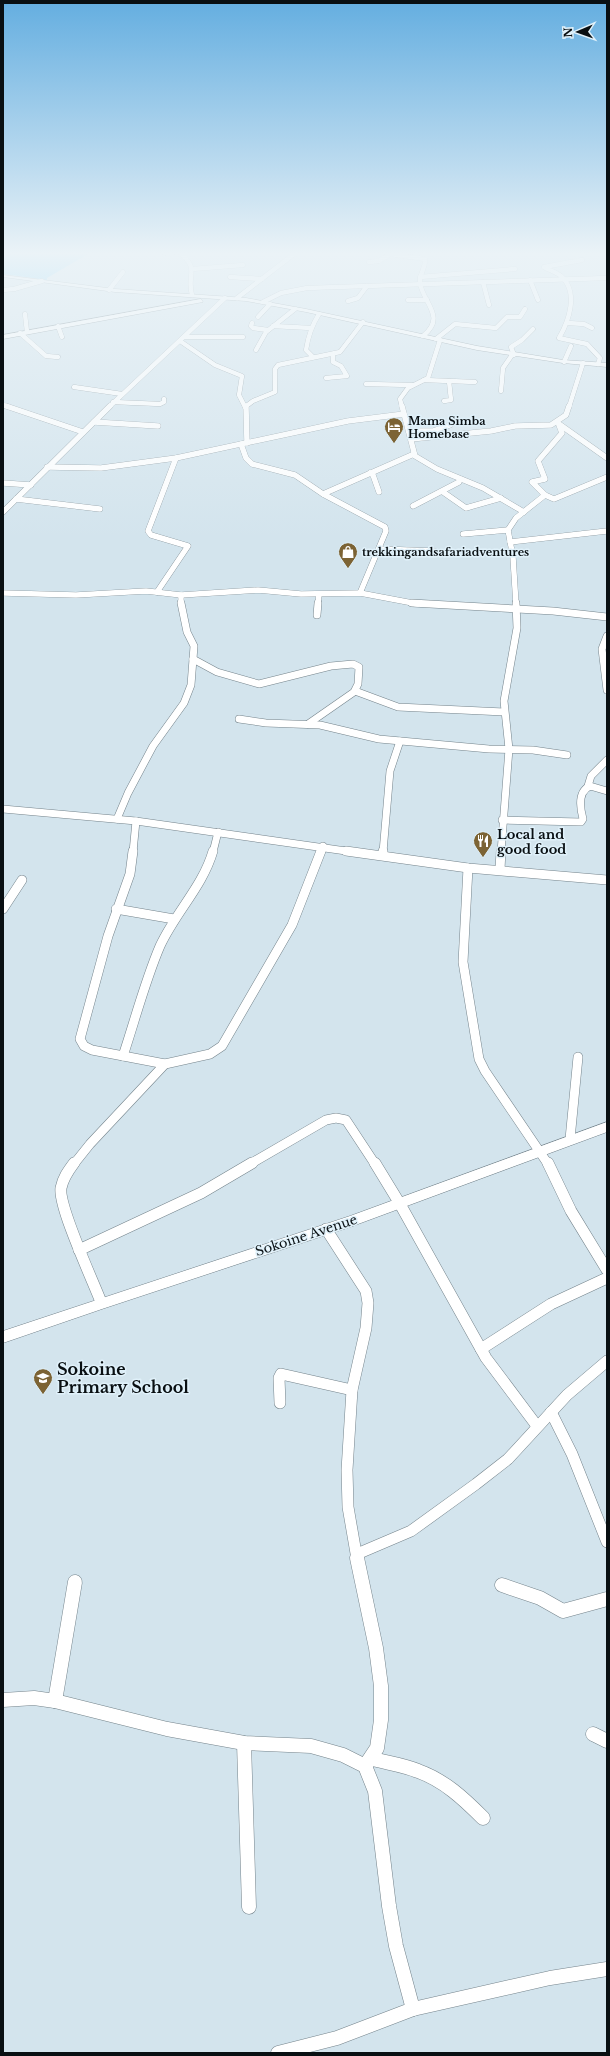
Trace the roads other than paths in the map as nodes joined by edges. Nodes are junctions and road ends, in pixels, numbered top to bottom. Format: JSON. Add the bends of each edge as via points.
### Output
{"nodes":[{"id":1,"x":35,"y":347,"type":"edge"},
{"id":2,"x":173,"y":347,"type":"edge"},
{"id":3,"x":192,"y":347,"type":"edge"},
{"id":4,"x":258,"y":347,"type":"edge"},
{"id":5,"x":307,"y":347,"type":"edge"},
{"id":6,"x":345,"y":347,"type":"edge"},
{"id":7,"x":436,"y":347,"type":"edge"},
{"id":8,"x":473,"y":347,"type":"edge"},
{"id":9,"x":511,"y":347,"type":"edge"},
{"id":10,"x":571,"y":347,"type":"edge"},
{"id":11,"x":590,"y":347,"type":"edge"},
{"id":12,"x":256,"y":350,"type":"dead end"},
{"id":13,"x":333,"y":354,"type":"junction"},
{"id":14,"x":513,"y":355,"type":"junction"},
{"id":15,"x":58,"y":357,"type":"dead end"},
{"id":16,"x":313,"y":357,"type":"junction"},
{"id":17,"x":564,"y":362,"type":"junction"},
{"id":18,"x":583,"y":364,"type":"junction"},
{"id":19,"x":598,"y":364,"type":"junction"},
{"id":20,"x":607,"y":365,"type":"edge"},
{"id":21,"x":326,"y":378,"type":"dead end"},
{"id":22,"x":424,"y":380,"type":"junction"},
{"id":23,"x":449,"y":381,"type":"junction"},
{"id":24,"x":475,"y":382,"type":"dead end"},
{"id":25,"x":366,"y":384,"type":"dead end"},
{"id":26,"x":412,"y":385,"type":"junction"},
{"id":27,"x":74,"y":387,"type":"dead end"},
{"id":28,"x":501,"y":391,"type":"dead end"},
{"id":29,"x":122,"y":394,"type":"junction"},
{"id":30,"x":164,"y":399,"type":"dead end"},
{"id":31,"x":113,"y":402,"type":"junction"},
{"id":32,"x":444,"y":402,"type":"dead end"},
{"id":33,"x":3,"y":405,"type":"edge"},
{"id":34,"x":245,"y":407,"type":"junction"},
{"id":35,"x":404,"y":414,"type":"junction"},
{"id":36,"x":94,"y":422,"type":"junction"},
{"id":37,"x":558,"y":424,"type":"junction"},
{"id":38,"x":450,"y":425,"type":"dead end"},
{"id":39,"x":158,"y":426,"type":"dead end"},
{"id":40,"x":409,"y":431,"type":"junction"},
{"id":41,"x":84,"y":432,"type":"junction"},
{"id":42,"x":411,"y":439,"type":"junction"},
{"id":43,"x":244,"y":444,"type":"junction"},
{"id":44,"x":414,"y":454,"type":"junction"},
{"id":45,"x":176,"y":458,"type":"junction"},
{"id":46,"x":607,"y":458,"type":"edge"},
{"id":47,"x":47,"y":467,"type":"junction"},
{"id":48,"x":370,"y":473,"type":"junction"},
{"id":49,"x":607,"y":477,"type":"edge"},
{"id":50,"x":460,"y":479,"type":"junction"},
{"id":51,"x":3,"y":483,"type":"edge"},
{"id":52,"x":31,"y":485,"type":"junction"},
{"id":53,"x":379,"y":492,"type":"dead end"},
{"id":54,"x":443,"y":492,"type":"junction"},
{"id":55,"x":323,"y":494,"type":"junction"},
{"id":56,"x":546,"y":495,"type":"junction"},
{"id":57,"x":501,"y":498,"type":"junction"},
{"id":58,"x":16,"y":499,"type":"junction"},
{"id":59,"x":413,"y":506,"type":"dead end"},
{"id":60,"x":100,"y":509,"type":"dead end"},
{"id":61,"x":3,"y":512,"type":"edge"},
{"id":62,"x":524,"y":512,"type":"junction"},
{"id":63,"x":508,"y":530,"type":"junction"},
{"id":64,"x":607,"y":531,"type":"edge"},
{"id":65,"x":463,"y":534,"type":"dead end"},
{"id":66,"x":510,"y":542,"type":"junction"},
{"id":67,"x":379,"y":549,"type":"junction"},
{"id":68,"x":434,"y":551,"type":"dead end"},
{"id":69,"x":157,"y":592,"type":"junction"},
{"id":70,"x":3,"y":593,"type":"edge"},
{"id":71,"x":360,"y":593,"type":"junction"},
{"id":72,"x":319,"y":594,"type":"junction"},
{"id":73,"x":181,"y":595,"type":"junction"},
{"id":74,"x":516,"y":610,"type":"junction"},
{"id":75,"x":317,"y":615,"type":"dead end"},
{"id":76,"x":607,"y":618,"type":"edge"},
{"id":77,"x":607,"y":636,"type":"edge"},
{"id":78,"x":193,"y":659,"type":"junction"},
{"id":79,"x":607,"y":690,"type":"edge"},
{"id":80,"x":355,"y":691,"type":"junction"},
{"id":81,"x":504,"y":712,"type":"junction"},
{"id":82,"x":239,"y":719,"type":"dead end"},
{"id":83,"x":308,"y":724,"type":"junction"},
{"id":84,"x":400,"y":741,"type":"junction"},
{"id":85,"x":509,"y":749,"type":"junction"},
{"id":86,"x":567,"y":755,"type":"dead end"},
{"id":87,"x":607,"y":760,"type":"edge"},
{"id":88,"x":588,"y":786,"type":"junction"},
{"id":89,"x":607,"y":792,"type":"edge"},
{"id":90,"x":3,"y":809,"type":"edge"},
{"id":91,"x":117,"y":819,"type":"junction"},
{"id":92,"x":502,"y":820,"type":"junction"},
{"id":93,"x":136,"y":822,"type":"junction"},
{"id":94,"x":218,"y":832,"type":"junction"},
{"id":95,"x":323,"y":846,"type":"junction"},
{"id":96,"x":383,"y":854,"type":"junction"},
{"id":97,"x":468,"y":868,"type":"junction"},
{"id":98,"x":500,"y":869,"type":"junction"},
{"id":99,"x":22,"y":880,"type":"dead end"},
{"id":100,"x":607,"y":880,"type":"edge"},
{"id":101,"x":3,"y":909,"type":"edge"},
{"id":102,"x":116,"y":909,"type":"junction"},
{"id":103,"x":174,"y":919,"type":"junction"},
{"id":104,"x":123,"y":1056,"type":"junction"},
{"id":105,"x":578,"y":1057,"type":"dead end"},
{"id":106,"x":165,"y":1064,"type":"junction"},
{"id":107,"x":607,"y":1127,"type":"edge"},
{"id":108,"x":570,"y":1138,"type":"junction"},
{"id":109,"x":541,"y":1150,"type":"junction"},
{"id":110,"x":400,"y":1204,"type":"junction"},
{"id":111,"x":326,"y":1229,"type":"junction"},
{"id":112,"x":79,"y":1250,"type":"junction"},
{"id":113,"x":607,"y":1270,"type":"edge"},
{"id":114,"x":607,"y":1278,"type":"edge"},
{"id":115,"x":101,"y":1302,"type":"junction"},
{"id":116,"x":3,"y":1336,"type":"edge"},
{"id":117,"x":481,"y":1349,"type":"junction"},
{"id":118,"x":607,"y":1361,"type":"edge"},
{"id":119,"x":352,"y":1390,"type":"junction"},
{"id":120,"x":280,"y":1403,"type":"dead end"},
{"id":121,"x":551,"y":1412,"type":"junction"},
{"id":122,"x":537,"y":1426,"type":"junction"},
{"id":123,"x":607,"y":1542,"type":"edge"},
{"id":124,"x":357,"y":1554,"type":"junction"},
{"id":125,"x":75,"y":1582,"type":"dead end"},
{"id":126,"x":502,"y":1585,"type":"dead end"},
{"id":127,"x":607,"y":1599,"type":"edge"},
{"id":128,"x":3,"y":1700,"type":"edge"},
{"id":129,"x":55,"y":1701,"type":"junction"},
{"id":130,"x":593,"y":1734,"type":"dead end"},
{"id":131,"x":607,"y":1741,"type":"edge"},
{"id":132,"x":244,"y":1743,"type":"junction"},
{"id":133,"x":369,"y":1762,"type":"junction"},
{"id":134,"x":483,"y":1818,"type":"dead end"},
{"id":135,"x":249,"y":1907,"type":"dead end"},
{"id":136,"x":607,"y":1969,"type":"edge"},
{"id":137,"x":413,"y":2010,"type":"junction"},
{"id":138,"x":278,"y":2053,"type":"edge"}],
"edges":[{"from":1,"to":15,"type":"street","via":[[42,354]]},
{"from":2,"to":29,"type":"street"},
{"from":3,"to":34,"type":"street","via":[[215,365],[242,376],[238,388]]},
{"from":4,"to":12,"type":"street"},
{"from":5,"to":16,"type":"street","via":[[306,350]]},
{"from":6,"to":13,"type":"street"},
{"from":7,"to":22,"type":"street","via":[[428,377]]},
{"from":8,"to":14,"type":"street"},
{"from":9,"to":14,"type":"street"},
{"from":10,"to":17,"type":"street"},
{"from":11,"to":19,"type":"street","via":[[600,358]]},
{"from":13,"to":16,"type":"street"},
{"from":13,"to":21,"type":"street","via":[[332,362],[341,366],[347,376]]},
{"from":14,"to":17,"type":"street"},
{"from":14,"to":28,"type":"street","via":[[503,368]]},
{"from":16,"to":34,"type":"street","via":[[276,363],[275,392]]},
{"from":17,"to":18,"type":"street"},
{"from":18,"to":19,"type":"street"},
{"from":18,"to":37,"type":"street","via":[[566,415]]},
{"from":19,"to":20,"type":"street"},
{"from":22,"to":23,"type":"street"},
{"from":22,"to":26,"type":"street"},
{"from":23,"to":24,"type":"street"},
{"from":23,"to":32,"type":"street","via":[[451,400]]},
{"from":25,"to":26,"type":"street"},
{"from":26,"to":35,"type":"street","via":[[404,390],[400,399]]},
{"from":27,"to":29,"type":"street"},
{"from":29,"to":31,"type":"street"},
{"from":30,"to":31,"type":"street","via":[[160,404]]},
{"from":31,"to":36,"type":"street"},
{"from":33,"to":41,"type":"street"},
{"from":34,"to":43,"type":"street"},
{"from":35,"to":40,"type":"street"},
{"from":35,"to":43,"type":"street","via":[[353,420]]},
{"from":36,"to":39,"type":"street"},
{"from":36,"to":41,"type":"street"},
{"from":37,"to":42,"type":"street","via":[[515,426]]},
{"from":37,"to":46,"type":"street"},
{"from":37,"to":56,"type":"street","via":[[562,433],[538,461],[545,479],[532,482]]},
{"from":38,"to":40,"type":"street","via":[[433,431]]},
{"from":40,"to":42,"type":"street"},
{"from":41,"to":47,"type":"street"},
{"from":42,"to":44,"type":"street"},
{"from":43,"to":45,"type":"street"},
{"from":43,"to":55,"type":"street","via":[[246,458],[252,464],[290,473]]},
{"from":44,"to":48,"type":"street"},
{"from":44,"to":50,"type":"street","via":[[423,462]]},
{"from":45,"to":47,"type":"street","via":[[93,468]]},
{"from":45,"to":69,"type":"street","via":[[148,533],[188,546]]},
{"from":47,"to":52,"type":"street"},
{"from":48,"to":53,"type":"street"},
{"from":48,"to":55,"type":"street"},
{"from":49,"to":56,"type":"street","via":[[554,499]]},
{"from":50,"to":54,"type":"street"},
{"from":50,"to":57,"type":"street"},
{"from":51,"to":52,"type":"street"},
{"from":52,"to":58,"type":"street"},
{"from":54,"to":57,"type":"street","via":[[466,508]]},
{"from":54,"to":59,"type":"street"},
{"from":55,"to":67,"type":"street","via":[[385,527],[386,531]]},
{"from":56,"to":62,"type":"street"},
{"from":57,"to":62,"type":"street"},
{"from":58,"to":60,"type":"street"},
{"from":58,"to":61,"type":"street"},
{"from":62,"to":63,"type":"street","via":[[511,523]]},
{"from":63,"to":65,"type":"street"},
{"from":63,"to":66,"type":"street"},
{"from":64,"to":66,"type":"street"},
{"from":66,"to":74,"type":"street"},
{"from":67,"to":68,"type":"street"},
{"from":67,"to":71,"type":"street"},
{"from":69,"to":70,"type":"street","via":[[76,595]]},
{"from":69,"to":73,"type":"street"},
{"from":71,"to":72,"type":"street"},
{"from":71,"to":74,"type":"street","via":[[419,604]]},
{"from":72,"to":73,"type":"street","via":[[258,590]]},
{"from":72,"to":75,"type":"street"},
{"from":73,"to":78,"type":"street","via":[[187,632],[194,646]]},
{"from":74,"to":76,"type":"street","via":[[553,611]]},
{"from":74,"to":81,"type":"street","via":[[517,628]]},
{"from":77,"to":79,"type":"street","via":[[602,649]]},
{"from":78,"to":80,"type":"street","via":[[217,672],[262,684],[331,666],[353,664],[360,669]]},
{"from":78,"to":91,"type":"street","via":[[191,685],[184,703],[153,746]]},
{"from":80,"to":81,"type":"street","via":[[398,707]]},
{"from":80,"to":83,"type":"street"},
{"from":81,"to":85,"type":"street"},
{"from":82,"to":83,"type":"street","via":[[266,723]]},
{"from":83,"to":84,"type":"street"},
{"from":84,"to":85,"type":"street"},
{"from":84,"to":96,"type":"street","via":[[390,771]]},
{"from":85,"to":86,"type":"street"},
{"from":85,"to":92,"type":"street"},
{"from":87,"to":88,"type":"street","via":[[591,776]]},
{"from":88,"to":89,"type":"street"},
{"from":88,"to":92,"type":"street","via":[[579,804],[582,822]]},
{"from":90,"to":91,"type":"street"},
{"from":91,"to":93,"type":"street"},
{"from":92,"to":98,"type":"street"},
{"from":93,"to":94,"type":"street"},
{"from":93,"to":102,"type":"street","via":[[130,874]]},
{"from":94,"to":95,"type":"street"},
{"from":94,"to":103,"type":"street","via":[[208,868]]},
{"from":95,"to":96,"type":"street"},
{"from":95,"to":106,"type":"street","via":[[292,925],[222,1046],[210,1054]]},
{"from":96,"to":97,"type":"street"},
{"from":97,"to":98,"type":"street"},
{"from":97,"to":109,"type":"street","via":[[463,962],[479,1059]]},
{"from":98,"to":100,"type":"street"},
{"from":99,"to":101,"type":"street"},
{"from":102,"to":103,"type":"street"},
{"from":102,"to":104,"type":"street","via":[[80,1039],[86,1048]]},
{"from":103,"to":104,"type":"street","via":[[160,948]]},
{"from":104,"to":106,"type":"street"},
{"from":105,"to":108,"type":"street"},
{"from":106,"to":112,"type":"street","via":[[90,1144],[66,1174],[61,1198]]},
{"from":107,"to":108,"type":"street","name":"Sokoine Avenue"},
{"from":108,"to":109,"type":"street","name":"Sokoine Avenue"},
{"from":109,"to":110,"type":"street","name":"Sokoine Avenue"},
{"from":109,"to":113,"type":"street","via":[[571,1211]]},
{"from":110,"to":111,"type":"street","name":"Sokoine Avenue"},
{"from":110,"to":112,"type":"street","via":[[346,1120],[335,1117],[201,1193]]},
{"from":110,"to":117,"type":"street"},
{"from":111,"to":115,"type":"street","name":"Sokoine Avenue"},
{"from":111,"to":119,"type":"street","via":[[366,1291],[367,1297],[366,1322]]},
{"from":112,"to":115,"type":"street"},
{"from":114,"to":117,"type":"street","via":[[551,1304]]},
{"from":115,"to":116,"type":"street","name":"Sokoine Avenue"},
{"from":117,"to":122,"type":"street"},
{"from":118,"to":121,"type":"street"},
{"from":119,"to":120,"type":"street","via":[[281,1374]]},
{"from":119,"to":124,"type":"street","via":[[347,1497],[349,1520]]},
{"from":121,"to":122,"type":"street"},
{"from":121,"to":123,"type":"street","via":[[572,1454]]},
{"from":122,"to":124,"type":"street","via":[[508,1459],[411,1531]]},
{"from":124,"to":133,"type":"street","via":[[376,1646],[380,1694],[379,1742]]},
{"from":125,"to":129,"type":"street"},
{"from":126,"to":127,"type":"street","via":[[540,1598],[563,1611]]},
{"from":128,"to":129,"type":"street","via":[[34,1698]]},
{"from":129,"to":132,"type":"street","via":[[167,1729]]},
{"from":130,"to":131,"type":"street"},
{"from":132,"to":133,"type":"street","via":[[311,1746]]},
{"from":132,"to":135,"type":"street"},
{"from":133,"to":134,"type":"street","via":[[423,1772],[462,1798]]},
{"from":133,"to":137,"type":"street","via":[[396,1946]]},
{"from":136,"to":137,"type":"street","via":[[550,1978]]},
{"from":137,"to":138,"type":"street","via":[[337,2038]]}]}
